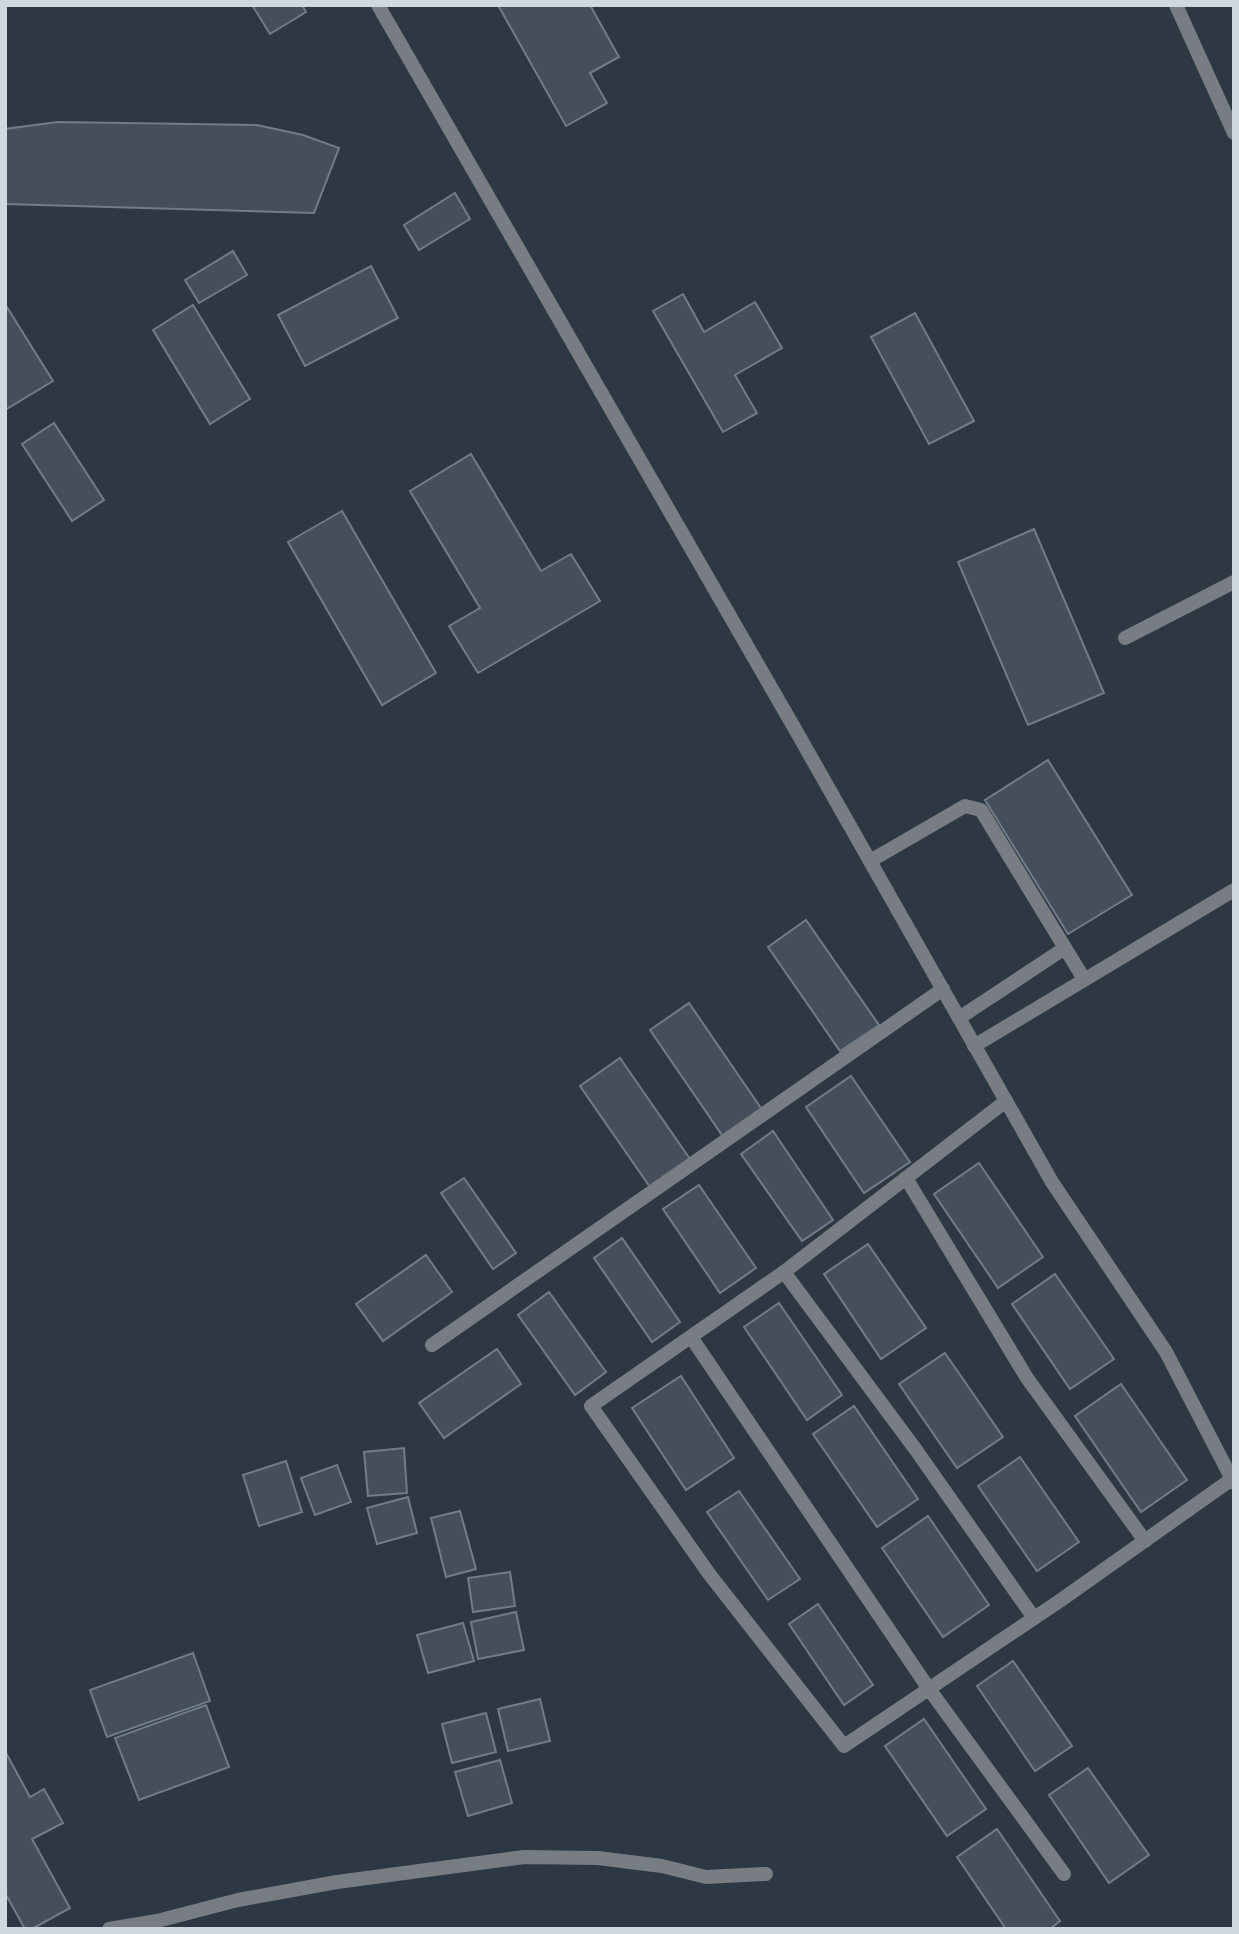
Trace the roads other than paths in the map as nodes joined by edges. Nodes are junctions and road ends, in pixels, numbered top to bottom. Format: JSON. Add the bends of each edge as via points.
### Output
{"nodes":[{"id":1,"x":378,"y":5,"type":"edge"},
{"id":2,"x":1176,"y":5,"type":"edge"},
{"id":3,"x":1234,"y":133,"type":"edge"},
{"id":4,"x":1234,"y":582,"type":"edge"},
{"id":5,"x":1125,"y":638,"type":"dead end"},
{"id":6,"x":870,"y":861,"type":"junction"},
{"id":7,"x":1234,"y":890,"type":"edge"},
{"id":8,"x":1065,"y":948,"type":"junction"},
{"id":9,"x":1084,"y":979,"type":"junction"},
{"id":10,"x":943,"y":989,"type":"junction"},
{"id":11,"x":959,"y":1018,"type":"junction"},
{"id":12,"x":974,"y":1046,"type":"junction"},
{"id":13,"x":1006,"y":1101,"type":"junction"},
{"id":14,"x":906,"y":1178,"type":"junction"},
{"id":15,"x":784,"y":1272,"type":"junction"},
{"id":16,"x":691,"y":1337,"type":"junction"},
{"id":17,"x":432,"y":1345,"type":"dead end"},
{"id":18,"x":1233,"y":1481,"type":"edge"},
{"id":19,"x":1145,"y":1541,"type":"junction"},
{"id":20,"x":1034,"y":1618,"type":"junction"},
{"id":21,"x":929,"y":1689,"type":"junction"},
{"id":22,"x":766,"y":1874,"type":"dead end"},
{"id":23,"x":1065,"y":1874,"type":"dead end"},
{"id":24,"x":109,"y":1929,"type":"edge"}],
"edges":[{"from":1,"to":6,"type":"street"},
{"from":2,"to":3,"type":"street"},
{"from":4,"to":5,"type":"street"},
{"from":6,"to":8,"type":"street","via":[[965,806],[981,810]]},
{"from":6,"to":10,"type":"street"},
{"from":7,"to":9,"type":"street"},
{"from":8,"to":9,"type":"street"},
{"from":8,"to":11,"type":"street"},
{"from":9,"to":12,"type":"street"},
{"from":10,"to":11,"type":"street"},
{"from":10,"to":17,"type":"street"},
{"from":11,"to":12,"type":"street"},
{"from":12,"to":13,"type":"street"},
{"from":13,"to":14,"type":"street"},
{"from":13,"to":18,"type":"street","via":[[1052,1182],[1166,1352]]},
{"from":14,"to":15,"type":"street"},
{"from":14,"to":19,"type":"street","via":[[1027,1378]]},
{"from":15,"to":16,"type":"street"},
{"from":15,"to":20,"type":"street"},
{"from":16,"to":21,"type":"street"},
{"from":16,"to":21,"type":"street","via":[[591,1406],[710,1575],[844,1746]]},
{"from":18,"to":19,"type":"street"},
{"from":19,"to":20,"type":"street"},
{"from":20,"to":21,"type":"street"},
{"from":21,"to":23,"type":"street"},
{"from":22,"to":24,"type":"street","via":[[706,1877],[598,1858],[524,1857],[337,1882]]}]}
